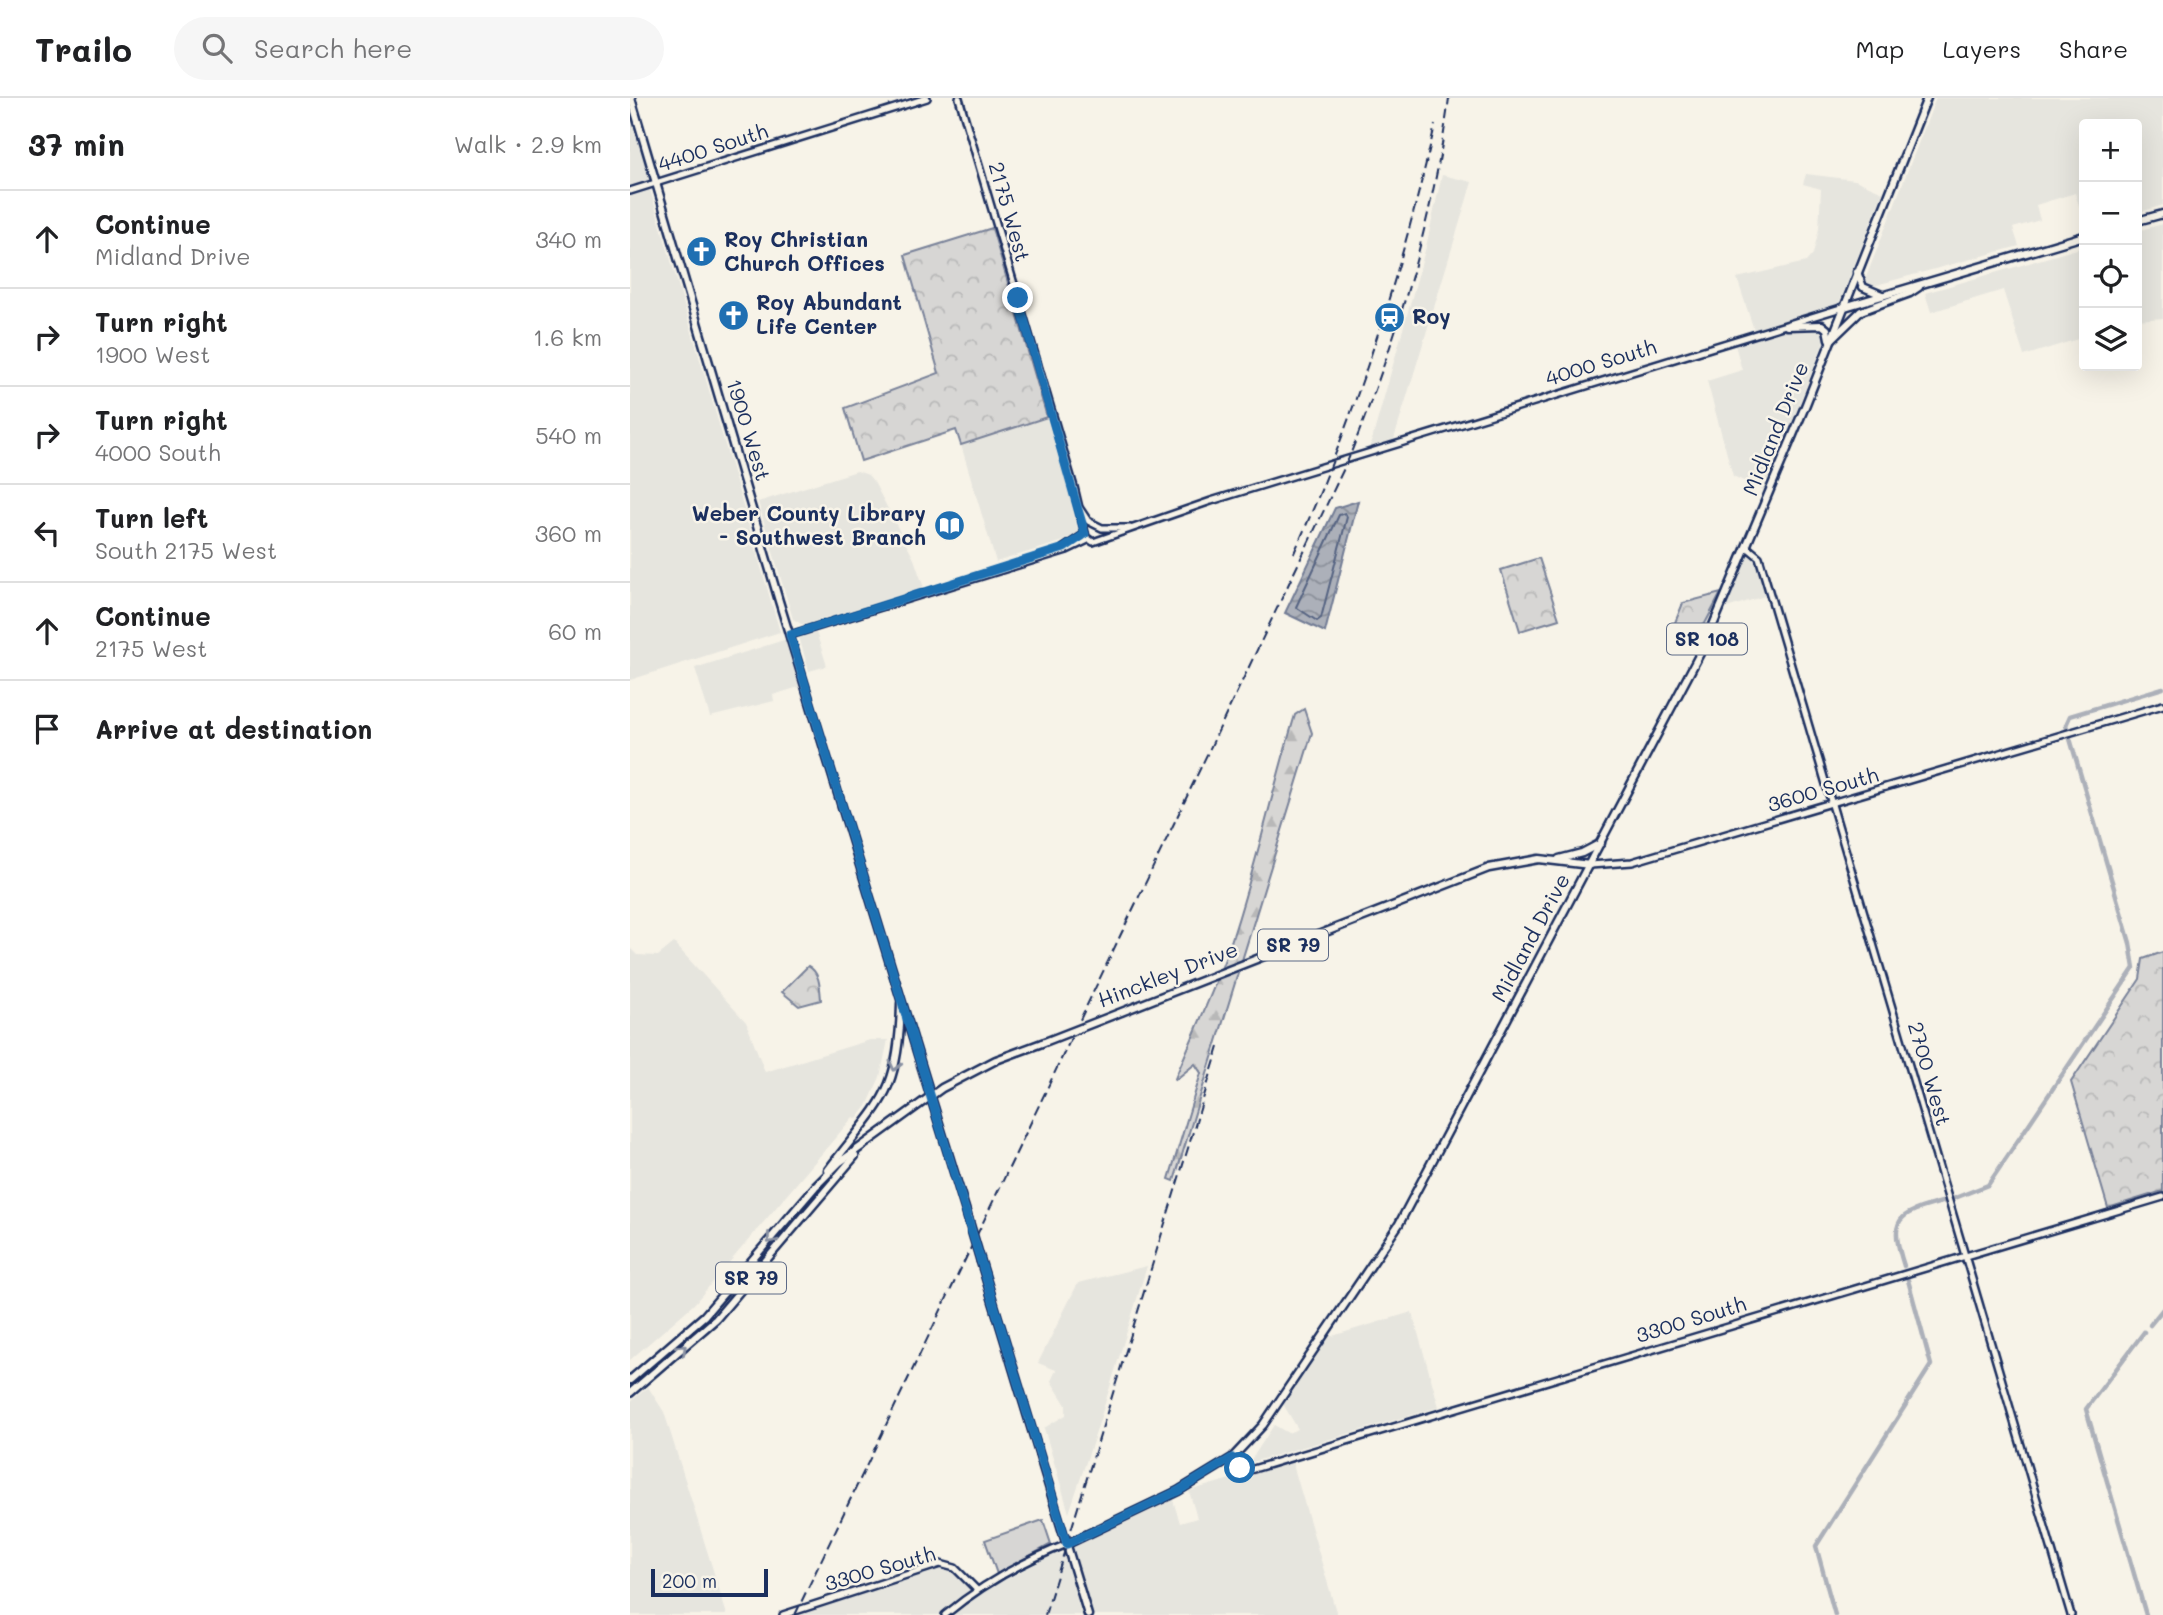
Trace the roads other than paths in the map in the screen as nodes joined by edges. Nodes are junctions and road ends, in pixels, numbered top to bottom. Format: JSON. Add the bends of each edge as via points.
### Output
{"nodes":[{"id":1,"x":631,"y":98,"type":"edge"},
{"id":2,"x":927,"y":98,"type":"edge"},
{"id":3,"x":959,"y":98,"type":"edge"},
{"id":4,"x":1927,"y":98,"type":"edge"},
{"id":5,"x":656,"y":183,"type":"junction"},
{"id":6,"x":630,"y":191,"type":"edge"},
{"id":7,"x":2163,"y":214,"type":"edge"},
{"id":8,"x":2142,"y":220,"type":"edge"},
{"id":9,"x":2079,"y":237,"type":"edge"},
{"id":10,"x":1857,"y":269,"type":"junction"},
{"id":11,"x":1922,"y":284,"type":"junction"},
{"id":12,"x":1884,"y":296,"type":"junction"},
{"id":13,"x":1841,"y":308,"type":"junction"},
{"id":14,"x":1787,"y":326,"type":"junction"},
{"id":15,"x":1830,"y":341,"type":"junction"},
{"id":16,"x":1080,"y":509,"type":"junction"},
{"id":17,"x":1093,"y":524,"type":"junction"},
{"id":18,"x":1102,"y":528,"type":"junction"},
{"id":19,"x":1130,"y":528,"type":"junction"},
{"id":20,"x":1086,"y":535,"type":"junction"},
{"id":21,"x":1103,"y":537,"type":"junction"},
{"id":22,"x":1747,"y":547,"type":"junction"},
{"id":23,"x":790,"y":635,"type":"junction"},
{"id":24,"x":2163,"y":705,"type":"edge"},
{"id":25,"x":1832,"y":804,"type":"junction"},
{"id":26,"x":1602,"y":842,"type":"junction"},
{"id":27,"x":1557,"y":859,"type":"junction"},
{"id":28,"x":1590,"y":865,"type":"junction"},
{"id":29,"x":901,"y":998,"type":"junction"},
{"id":30,"x":931,"y":1097,"type":"junction"},
{"id":31,"x":860,"y":1151,"type":"junction"},
{"id":32,"x":815,"y":1187,"type":"junction"},
{"id":33,"x":2163,"y":1197,"type":"edge"},
{"id":34,"x":1966,"y":1256,"type":"junction"},
{"id":35,"x":630,"y":1380,"type":"edge"},
{"id":36,"x":630,"y":1393,"type":"edge"},
{"id":37,"x":1232,"y":1458,"type":"junction"},
{"id":38,"x":1067,"y":1544,"type":"junction"},
{"id":39,"x":977,"y":1590,"type":"junction"},
{"id":40,"x":783,"y":1615,"type":"edge"},
{"id":41,"x":945,"y":1615,"type":"edge"},
{"id":42,"x":1088,"y":1615,"type":"edge"},
{"id":43,"x":2071,"y":1615,"type":"edge"}],
"edges":[{"from":1,"to":5,"type":"main road","name":"1900 West"},
{"from":2,"to":5,"type":"street","name":"4400 South"},
{"from":3,"to":16,"type":"street","name":"2175 West"},
{"from":4,"to":10,"type":"main road","name":"Midland Drive","number":"SR 108"},
{"from":5,"to":6,"type":"street","name":"4400 South"},
{"from":5,"to":23,"type":"main road","name":"1900 West"},
{"from":7,"to":8,"type":"main road"},
{"from":9,"to":11,"type":"main road","name":"4000 South"},
{"from":10,"to":12,"type":"main road","via":[[1863,288]]},
{"from":10,"to":13,"type":"main road","name":"Midland Drive","number":"SR 108"},
{"from":11,"to":12,"type":"main road","name":"4000 South"},
{"from":11,"to":15,"type":"main road","via":[[1853,316]]},
{"from":12,"to":13,"type":"main road","name":"4000 South"},
{"from":13,"to":14,"type":"street","name":"4000 South"},
{"from":13,"to":15,"type":"main road","name":"Midland Drive","number":"SR 108"},
{"from":14,"to":15,"type":"main road","via":[[1822,325]]},
{"from":14,"to":19,"type":"street","name":"4000 South"},
{"from":15,"to":22,"type":"main road","name":"Midland Drive","number":"SR 108"},
{"from":16,"to":17,"type":"street"},
{"from":16,"to":20,"type":"street","name":"2175 West"},
{"from":17,"to":18,"type":"street"},
{"from":17,"to":20,"type":"street"},
{"from":18,"to":19,"type":"street","name":"4000 South"},
{"from":18,"to":21,"type":"street"},
{"from":19,"to":21,"type":"street","name":"4000 South"},
{"from":20,"to":21,"type":"street","name":"4000 South","via":[[1095,543]]},
{"from":20,"to":23,"type":"street","via":[[1064,548]]},
{"from":22,"to":25,"type":"street","name":"2700 West","via":[[1759,557]]},
{"from":22,"to":26,"type":"main road","name":"Midland Drive","number":"SR 108","via":[[1681,694]]},
{"from":23,"to":29,"type":"main road","name":"1900 West"},
{"from":24,"to":25,"type":"street","name":"3600 South"},
{"from":25,"to":28,"type":"street","name":"3600 South","via":[[1632,862]]},
{"from":25,"to":34,"type":"street","name":"2700 West"},
{"from":26,"to":27,"type":"main road"},
{"from":26,"to":28,"type":"main road","name":"Midland Drive","number":"SR 108"},
{"from":27,"to":28,"type":"main road","name":"Hinckley Drive","number":"SR 79"},
{"from":27,"to":30,"type":"main road","name":"Hinckley Drive","number":"SR 79","bridge":true,"via":[[1489,868],[1042,1043],[969,1073]]},
{"from":28,"to":37,"type":"main road","name":"Midland Drive","number":"SR 108","via":[[1399,1224],[1263,1425]]},
{"from":29,"to":30,"type":"main road","name":"1900 West"},
{"from":29,"to":32,"type":"main road","one_way":true,"via":[[900,1045],[885,1096]]},
{"from":30,"to":31,"type":"main road","name":"Hinckley Drive","number":"SR 79"},
{"from":30,"to":38,"type":"main road","name":"1900 West","bridge":true},
{"from":31,"to":32,"type":"main road","name":"Hinckley Drive","number":"SR 79","via":[[840,1162]]},
{"from":36,"to":31,"type":"main road","name":"Hinckley Drive","number":"SR 79","one_way":true,"via":[[716,1319]]},
{"from":32,"to":35,"type":"main road","name":"Hinckley Drive","number":"SR 79","one_way":true,"via":[[711,1309]]},
{"from":33,"to":34,"type":"street","name":"3300 South"},
{"from":34,"to":37,"type":"street","name":"3300 South","via":[[1250,1469],[1240,1468]]},
{"from":34,"to":43,"type":"street","name":"2700 West"},
{"from":37,"to":38,"type":"main road","name":"Midland Drive","number":"SR 108","via":[[1178,1491]]},
{"from":38,"to":39,"type":"street","name":"Midland Drive"},
{"from":38,"to":42,"type":"main road","name":"1900 West"},
{"from":39,"to":40,"type":"street","name":"3300 South","via":[[955,1569],[940,1564]]},
{"from":39,"to":41,"type":"street","name":"Midland Drive"}]}
